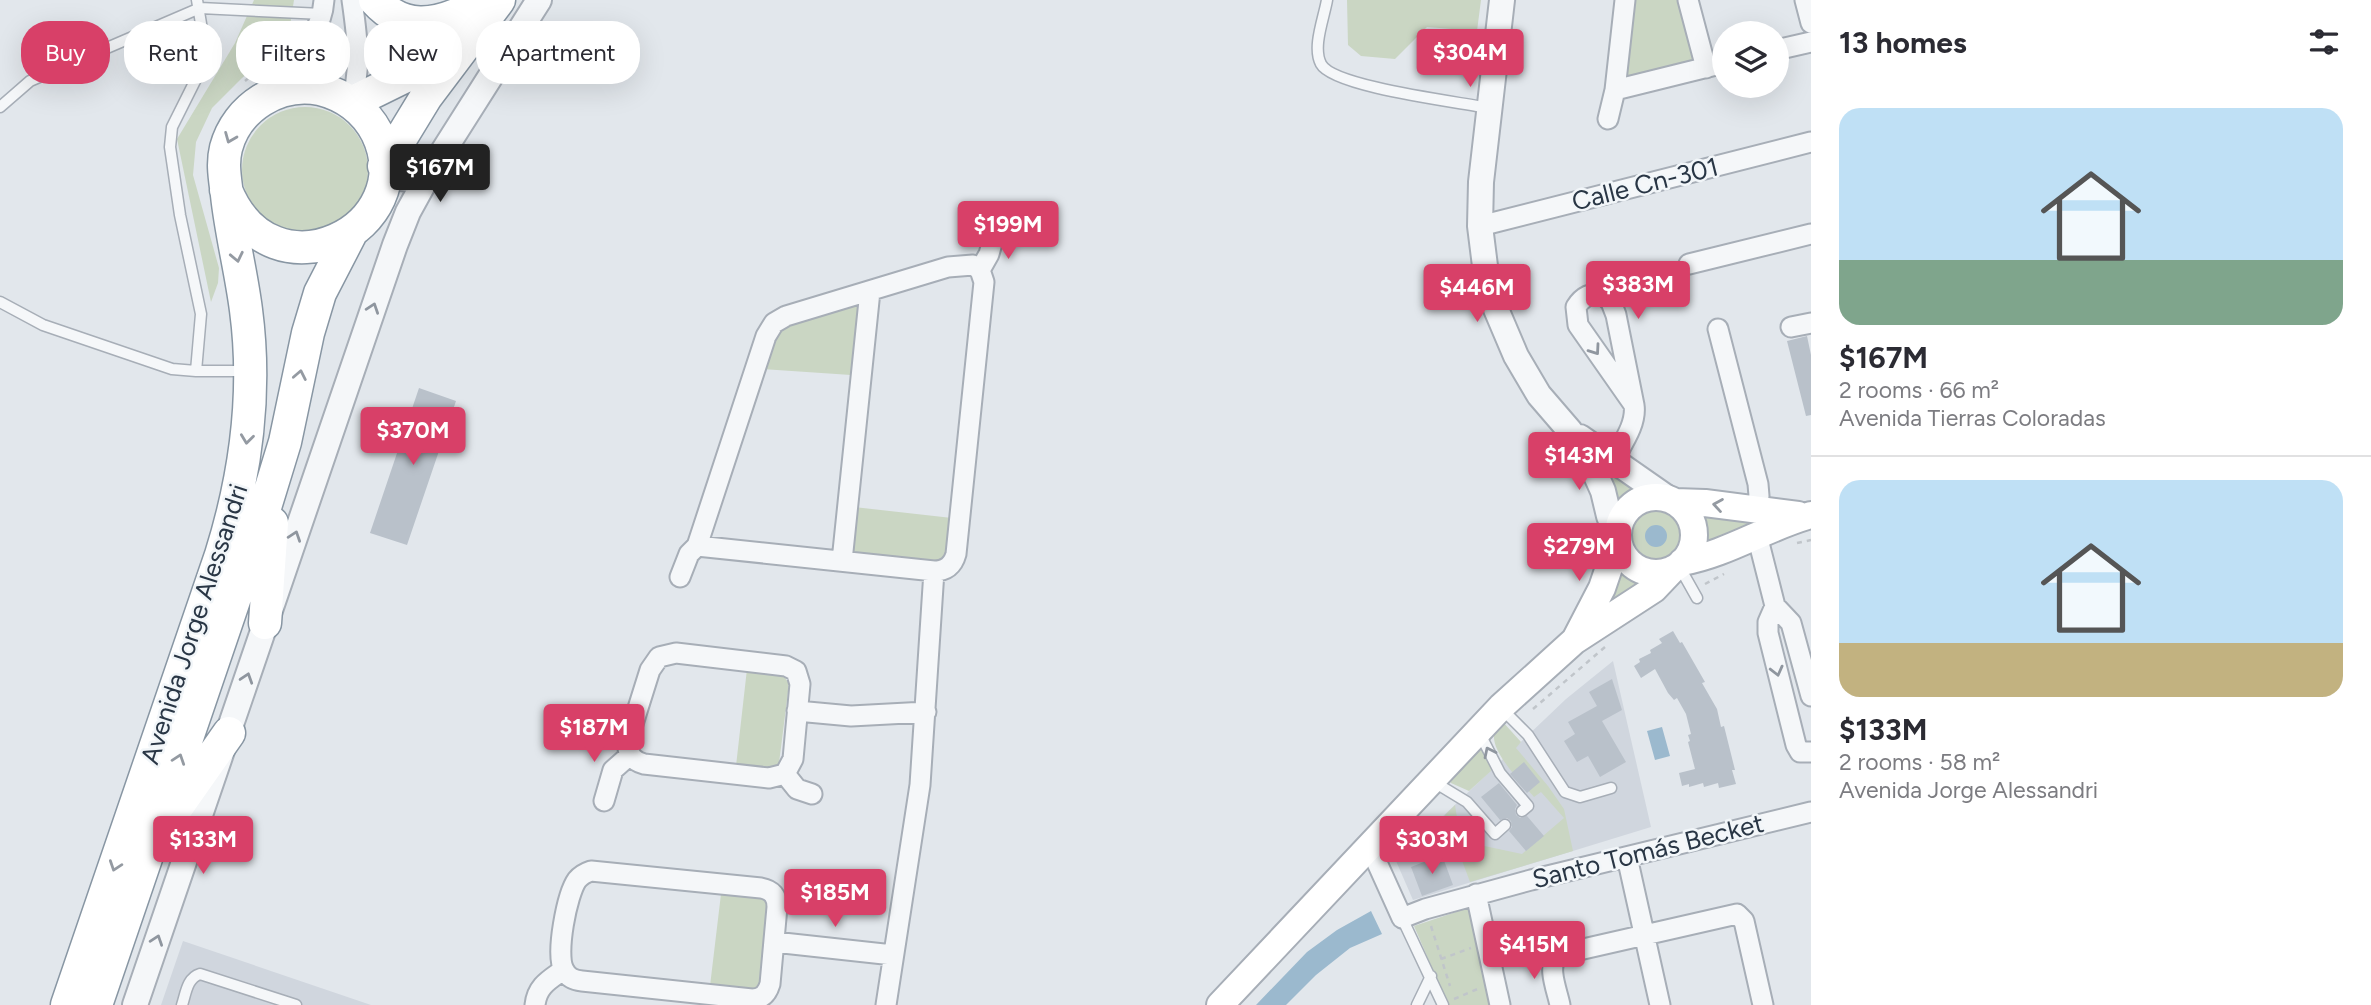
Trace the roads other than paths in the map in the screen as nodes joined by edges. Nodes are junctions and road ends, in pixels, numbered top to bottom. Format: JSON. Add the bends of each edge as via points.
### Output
{"nodes":[{"id":1,"x":352,"y":0,"type":"edge"},
{"id":2,"x":375,"y":0,"type":"edge"},
{"id":3,"x":539,"y":0,"type":"edge"},
{"id":4,"x":1328,"y":0,"type":"edge"},
{"id":5,"x":1502,"y":0,"type":"edge"},
{"id":6,"x":1625,"y":0,"type":"edge"},
{"id":7,"x":1688,"y":0,"type":"edge"},
{"id":8,"x":1805,"y":0,"type":"edge"},
{"id":9,"x":482,"y":3,"type":"edge"},
{"id":10,"x":198,"y":4,"type":"edge"},
{"id":11,"x":323,"y":7,"type":"edge"},
{"id":12,"x":1811,"y":23,"type":"edge"},
{"id":13,"x":1811,"y":42,"type":"edge"},
{"id":14,"x":1789,"y":47,"type":"edge"},
{"id":15,"x":1712,"y":59,"type":"edge"},
{"id":16,"x":1712,"y":67,"type":"edge"},
{"id":17,"x":1615,"y":90,"type":"junction"},
{"id":18,"x":252,"y":92,"type":"junction"},
{"id":19,"x":351,"y":103,"type":"junction"},
{"id":20,"x":0,"y":107,"type":"edge"},
{"id":21,"x":1490,"y":108,"type":"junction"},
{"id":22,"x":1608,"y":119,"type":"dead end"},
{"id":23,"x":1811,"y":142,"type":"edge"},
{"id":24,"x":384,"y":171,"type":"junction"},
{"id":25,"x":430,"y":172,"type":"junction"},
{"id":26,"x":226,"y":190,"type":"junction"},
{"id":27,"x":1480,"y":226,"type":"junction"},
{"id":28,"x":351,"y":233,"type":"junction"},
{"id":29,"x":1811,"y":234,"type":"edge"},
{"id":30,"x":994,"y":236,"type":"dead end"},
{"id":31,"x":1689,"y":264,"type":"dead end"},
{"id":32,"x":980,"y":270,"type":"junction"},
{"id":33,"x":870,"y":291,"type":"junction"},
{"id":34,"x":0,"y":302,"type":"edge"},
{"id":35,"x":1811,"y":323,"type":"edge"},
{"id":36,"x":1791,"y":327,"type":"dead end"},
{"id":37,"x":1718,"y":329,"type":"dead end"},
{"id":38,"x":196,"y":371,"type":"junction"},
{"id":39,"x":250,"y":371,"type":"junction"},
{"id":40,"x":1634,"y":405,"type":"junction"},
{"id":41,"x":1570,"y":431,"type":"junction"},
{"id":42,"x":1614,"y":461,"type":"junction"},
{"id":43,"x":275,"y":476,"type":"junction"},
{"id":44,"x":1603,"y":491,"type":"junction"},
{"id":45,"x":1672,"y":501,"type":"junction"},
{"id":46,"x":1811,"y":524,"type":"edge"},
{"id":47,"x":1758,"y":533,"type":"junction"},
{"id":48,"x":1617,"y":538,"type":"junction"},
{"id":49,"x":697,"y":546,"type":"junction"},
{"id":50,"x":842,"y":561,"type":"junction"},
{"id":51,"x":1678,"y":565,"type":"junction"},
{"id":52,"x":934,"y":571,"type":"junction"},
{"id":53,"x":680,"y":577,"type":"dead end"},
{"id":54,"x":1695,"y":594,"type":"road end"},
{"id":55,"x":1775,"y":606,"type":"junction"},
{"id":56,"x":265,"y":623,"type":"junction"},
{"id":57,"x":1574,"y":641,"type":"junction"},
{"id":58,"x":1811,"y":696,"type":"edge"},
{"id":59,"x":797,"y":711,"type":"junction"},
{"id":60,"x":926,"y":712,"type":"junction"},
{"id":61,"x":1509,"y":715,"type":"junction"},
{"id":62,"x":1479,"y":730,"type":"junction"},
{"id":63,"x":229,"y":733,"type":"junction"},
{"id":64,"x":1811,"y":752,"type":"edge"},
{"id":65,"x":630,"y":755,"type":"junction"},
{"id":66,"x":785,"y":774,"type":"junction"},
{"id":67,"x":1430,"y":780,"type":"junction"},
{"id":68,"x":1611,"y":788,"type":"dead end"},
{"id":69,"x":812,"y":794,"type":"dead end"},
{"id":70,"x":604,"y":801,"type":"dead end"},
{"id":71,"x":1522,"y":811,"type":"dead end"},
{"id":72,"x":1811,"y":812,"type":"edge"},
{"id":73,"x":1505,"y":825,"type":"dead end"},
{"id":74,"x":1369,"y":845,"type":"junction"},
{"id":75,"x":149,"y":847,"type":"junction"},
{"id":76,"x":1627,"y":857,"type":"junction"},
{"id":77,"x":1476,"y":894,"type":"junction"},
{"id":78,"x":1402,"y":918,"type":"junction"},
{"id":79,"x":1644,"y":934,"type":"junction"},
{"id":80,"x":774,"y":942,"type":"junction"},
{"id":81,"x":893,"y":955,"type":"junction"},
{"id":82,"x":563,"y":970,"type":"junction"},
{"id":83,"x":1431,"y":976,"type":"junction"},
{"id":84,"x":766,"y":1000,"type":"edge"},
{"id":85,"x":1222,"y":1004,"type":"edge"},
{"id":86,"x":67,"y":1005,"type":"edge"},
{"id":87,"x":96,"y":1005,"type":"edge"},
{"id":88,"x":135,"y":1005,"type":"edge"},
{"id":89,"x":182,"y":1005,"type":"edge"},
{"id":90,"x":296,"y":1005,"type":"edge"},
{"id":91,"x":534,"y":1005,"type":"edge"},
{"id":92,"x":886,"y":1005,"type":"edge"},
{"id":93,"x":1416,"y":1005,"type":"edge"},
{"id":94,"x":1443,"y":1005,"type":"edge"},
{"id":95,"x":1500,"y":1005,"type":"edge"},
{"id":96,"x":1560,"y":1005,"type":"edge"},
{"id":97,"x":1660,"y":1005,"type":"edge"},
{"id":98,"x":1763,"y":1005,"type":"edge"}],
"edges":[{"from":1,"to":19,"type":"street","via":[[359,66]]},
{"from":2,"to":9,"type":"highway","via":[[392,15],[421,22],[443,21]]},
{"from":3,"to":25,"type":"street"},
{"from":4,"to":21,"type":"lane","via":[[1319,57],[1322,67],[1334,76]]},
{"from":5,"to":21,"type":"street"},
{"from":6,"to":17,"type":"street"},
{"from":7,"to":15,"type":"street"},
{"from":8,"to":12,"type":"street"},
{"from":9,"to":19,"type":"highway","via":[[416,71]]},
{"from":9,"to":24,"type":"highway","name":"Avenida Jorge Alessandri"},
{"from":10,"to":11,"type":"lane"},
{"from":10,"to":20,"type":"lane","via":[[30,81]]},
{"from":10,"to":38,"type":"lane","via":[[205,47],[201,69],[172,127],[170,147],[201,314]]},
{"from":11,"to":18,"type":"street","via":[[312,38]]},
{"from":13,"to":14,"type":"street"},
{"from":16,"to":17,"type":"street"},
{"from":17,"to":22,"type":"street"},
{"from":18,"to":19,"type":"highway","name":"Avenida Jorge Alessandri","via":[[302,87],[327,91]]},
{"from":18,"to":26,"type":"highway","name":"Avenida Jorge Alessandri","one_way":true,"via":[[229,138],[223,164]]},
{"from":19,"to":24,"type":"highway","name":"Avenida Jorge Alessandri","via":[[377,134]]},
{"from":21,"to":27,"type":"street"},
{"from":23,"to":27,"type":"street","name":"Calle Cn-301"},
{"from":24,"to":25,"type":"street","via":[[413,179]]},
{"from":24,"to":28,"type":"highway","name":"Avenida Jorge Alessandri","via":[[373,208]]},
{"from":56,"to":25,"type":"street","one_way":true,"via":[[408,212]]},
{"from":26,"to":28,"type":"highway","name":"Avenida Jorge Alessandri","via":[[248,225],[278,243],[312,248]]},
{"from":26,"to":39,"type":"highway","name":"Avenida Jorge Alessandri","one_way":true,"via":[[246,312]]},
{"from":27,"to":41,"type":"street","via":[[1489,285],[1505,333],[1539,395]]},
{"from":43,"to":28,"type":"highway","name":"Avenida Jorge Alessandri","one_way":true,"via":[[320,293]]},
{"from":29,"to":31,"type":"street"},
{"from":30,"to":32,"type":"street"},
{"from":32,"to":33,"type":"street","via":[[958,265]]},
{"from":32,"to":52,"type":"street","via":[[984,282],[956,554],[948,568]]},
{"from":33,"to":49,"type":"street","via":[[786,316],[769,329]]},
{"from":33,"to":50,"type":"street"},
{"from":34,"to":38,"type":"lane","via":[[43,325],[172,369]]},
{"from":35,"to":36,"type":"street"},
{"from":37,"to":47,"type":"street","via":[[1758,484]]},
{"from":38,"to":39,"type":"lane"},
{"from":39,"to":86,"type":"highway","name":"Avenida Jorge Alessandri","one_way":true,"via":[[246,449],[231,523]]},
{"from":40,"to":40,"type":"street","one_way":true,"via":[[1614,307],[1604,295],[1584,297],[1576,307],[1578,325]]},
{"from":40,"to":42,"type":"street","via":[[1632,423]]},
{"from":41,"to":42,"type":"street"},
{"from":41,"to":44,"type":"street"},
{"from":42,"to":44,"type":"street"},
{"from":42,"to":45,"type":"street"},
{"from":43,"to":56,"type":"highway"},
{"from":75,"to":43,"type":"highway","name":"Avenida Jorge Alessandri","one_way":true},
{"from":44,"to":48,"type":"street"},
{"from":47,"to":45,"type":"main road","one_way":true,"via":[[1705,503]]},
{"from":45,"to":48,"type":"main road","via":[[1653,497],[1637,501],[1625,512]]},
{"from":45,"to":51,"type":"main road","via":[[1686,512],[1694,534],[1691,549]]},
{"from":46,"to":47,"type":"main road"},
{"from":47,"to":51,"type":"main road"},
{"from":47,"to":55,"type":"street"},
{"from":48,"to":51,"type":"main road","via":[[1629,562],[1642,571],[1658,573]]},
{"from":48,"to":57,"type":"main road","via":[[1602,588]]},
{"from":49,"to":50,"type":"street"},
{"from":49,"to":53,"type":"street"},
{"from":50,"to":52,"type":"street"},
{"from":51,"to":54,"type":"lane"},
{"from":51,"to":57,"type":"main road","via":[[1654,589]]},
{"from":52,"to":60,"type":"street"},
{"from":55,"to":58,"type":"street","via":[[1791,623]]},
{"from":55,"to":64,"type":"street","one_way":true,"via":[[1768,633],[1796,745],[1800,752]]},
{"from":63,"to":56,"type":"street","one_way":true},
{"from":57,"to":61,"type":"main road"},
{"from":59,"to":60,"type":"street","via":[[851,716]]},
{"from":59,"to":65,"type":"street","via":[[800,680],[792,668],[664,654],[650,670],[628,740]]},
{"from":59,"to":66,"type":"street","via":[[793,759]]},
{"from":60,"to":81,"type":"street","via":[[916,821]]},
{"from":61,"to":62,"type":"main road"},
{"from":61,"to":68,"type":"lane","via":[[1528,735],[1564,792],[1580,797]]},
{"from":62,"to":67,"type":"main road"},
{"from":71,"to":62,"type":"lane","one_way":true,"via":[[1528,806],[1500,773]]},
{"from":63,"to":75,"type":"highway"},
{"from":88,"to":63,"type":"street","one_way":true},
{"from":65,"to":66,"type":"street","via":[[644,764],[769,778]]},
{"from":65,"to":70,"type":"street","via":[[614,770]]},
{"from":66,"to":69,"type":"street","via":[[797,789]]},
{"from":67,"to":73,"type":"lane","via":[[1467,802],[1495,834]]},
{"from":67,"to":74,"type":"main road"},
{"from":72,"to":76,"type":"street","name":"Santo Tomás Becket"},
{"from":74,"to":78,"type":"street"},
{"from":74,"to":85,"type":"main road"},
{"from":75,"to":87,"type":"highway","name":"Avenida Jorge Alessandri"},
{"from":76,"to":77,"type":"street","name":"Santo Tomás Becket"},
{"from":76,"to":79,"type":"street"},
{"from":77,"to":78,"type":"street","name":"Santo Tomás Becket"},
{"from":77,"to":95,"type":"street"},
{"from":78,"to":83,"type":"lane"},
{"from":79,"to":96,"type":"street","via":[[1557,955],[1552,964]]},
{"from":79,"to":97,"type":"street"},
{"from":79,"to":98,"type":"street","via":[[1741,915]]},
{"from":80,"to":81,"type":"street"},
{"from":80,"to":82,"type":"street","via":[[777,902],[766,889],[591,871],[576,881],[568,905]]},
{"from":80,"to":84,"type":"street"},
{"from":81,"to":92,"type":"street"},
{"from":82,"to":84,"type":"street","via":[[582,981]]},
{"from":82,"to":91,"type":"street","via":[[542,985]]},
{"from":83,"to":93,"type":"lane"},
{"from":83,"to":94,"type":"lane"},
{"from":89,"to":90,"type":"lane","via":[[190,982],[200,974]]}]}
